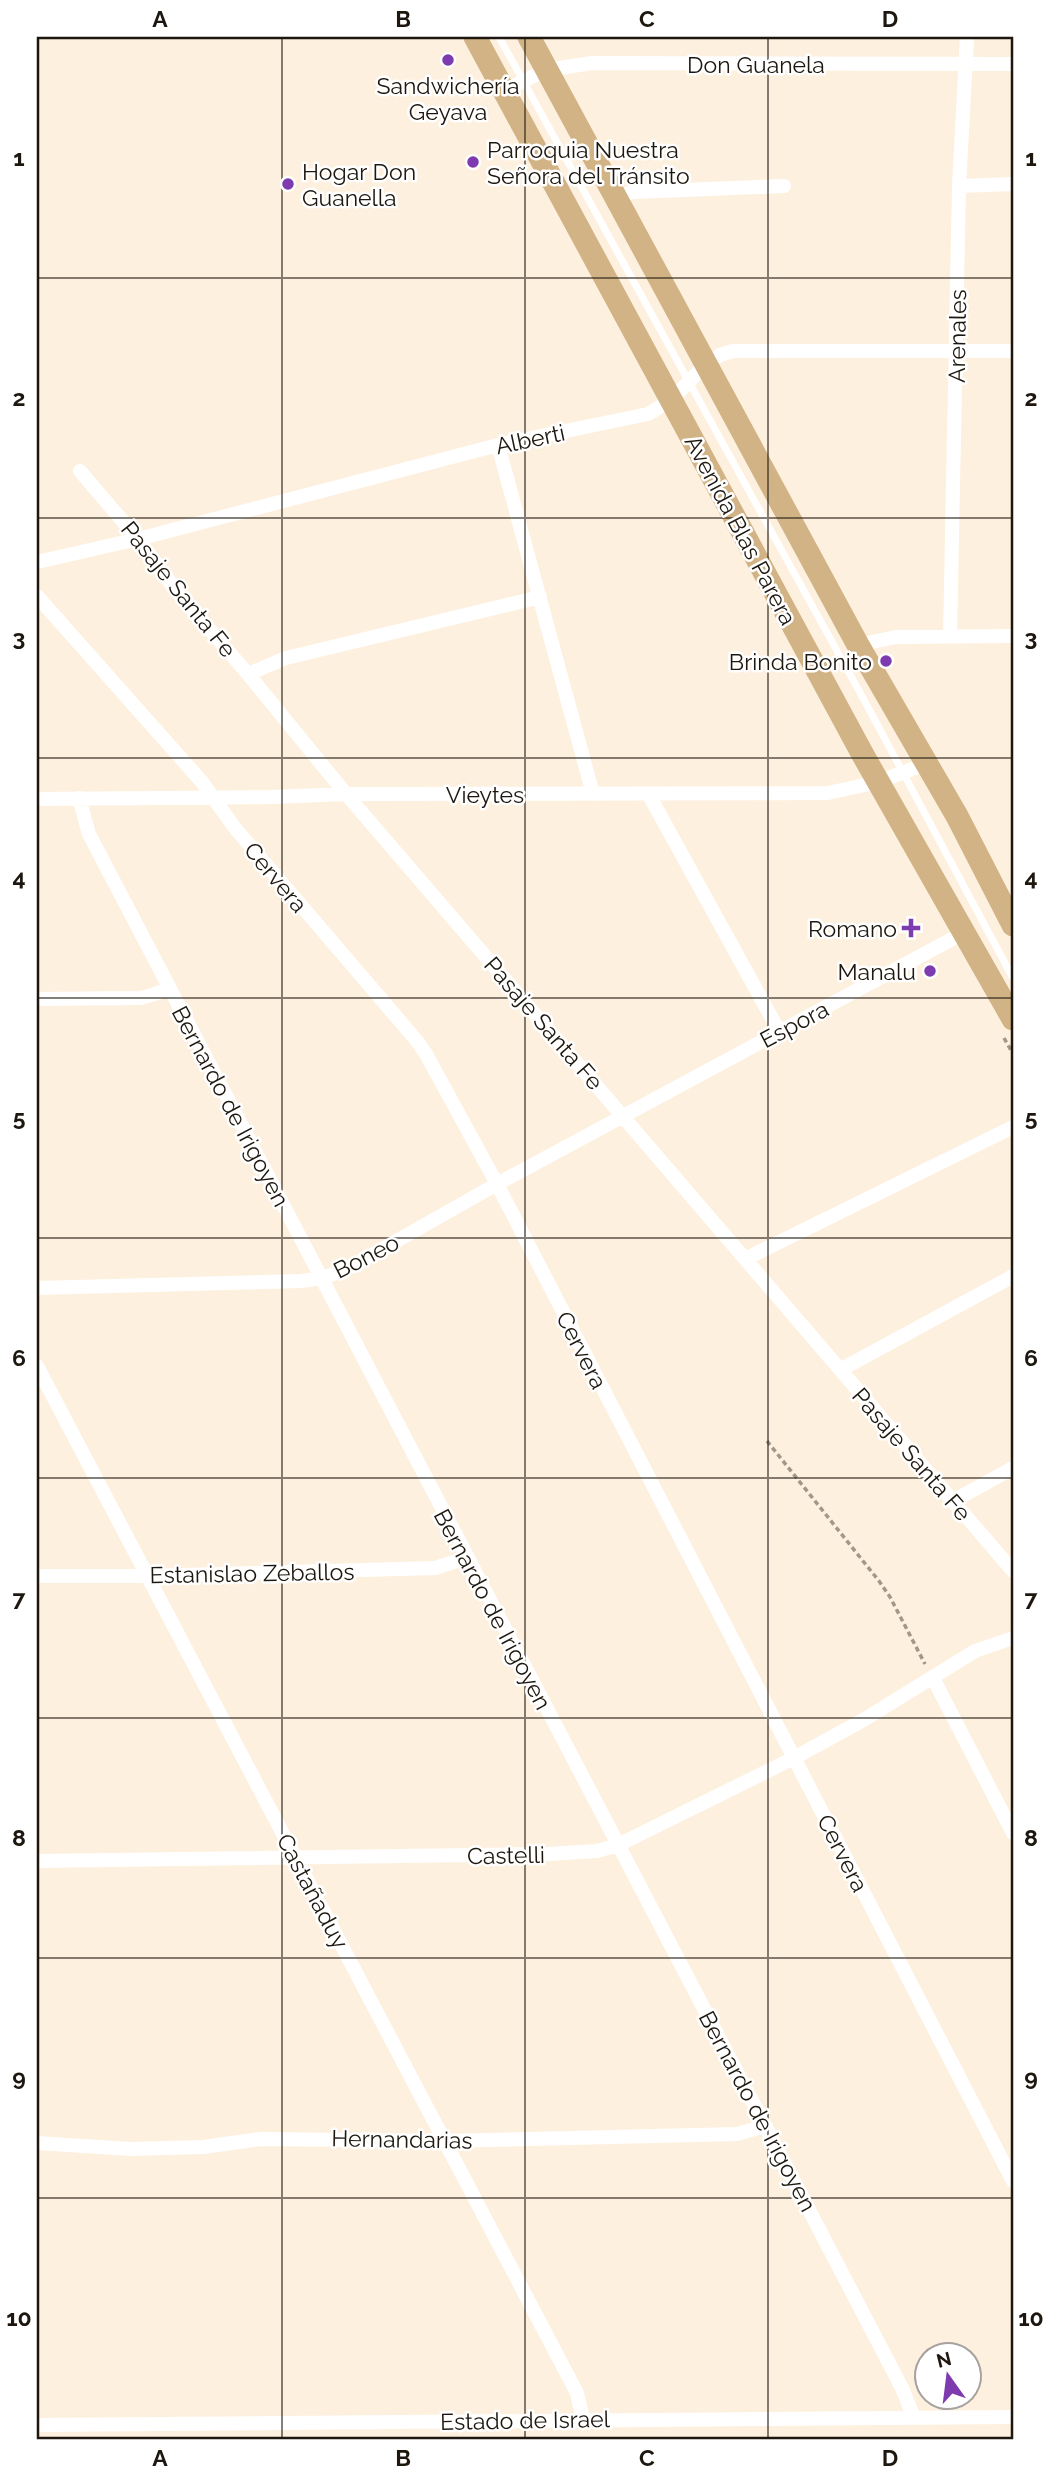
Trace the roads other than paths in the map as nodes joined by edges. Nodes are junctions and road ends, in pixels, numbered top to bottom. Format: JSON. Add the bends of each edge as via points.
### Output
{"nodes":[{"id":1,"x":475,"y":37,"type":"edge"},
{"id":2,"x":499,"y":37,"type":"edge"},
{"id":3,"x":529,"y":37,"type":"edge"},
{"id":4,"x":967,"y":37,"type":"edge"},
{"id":5,"x":965,"y":64,"type":"junction"},
{"id":6,"x":1013,"y":64,"type":"edge"},
{"id":7,"x":547,"y":70,"type":"junction"},
{"id":8,"x":512,"y":86,"type":"junction"},
{"id":9,"x":1013,"y":184,"type":"edge"},
{"id":10,"x":784,"y":186,"type":"dead end"},
{"id":11,"x":959,"y":186,"type":"junction"},
{"id":12,"x":615,"y":196,"type":"junction"},
{"id":13,"x":958,"y":349,"type":"junction"},
{"id":14,"x":1013,"y":351,"type":"edge"},
{"id":15,"x":698,"y":372,"type":"junction"},
{"id":16,"x":671,"y":400,"type":"junction"},
{"id":17,"x":498,"y":445,"type":"junction"},
{"id":18,"x":80,"y":471,"type":"dead end"},
{"id":19,"x":138,"y":540,"type":"junction"},
{"id":20,"x":37,"y":562,"type":"edge"},
{"id":21,"x":37,"y":596,"type":"edge"},
{"id":22,"x":540,"y":597,"type":"junction"},
{"id":23,"x":950,"y":636,"type":"junction"},
{"id":24,"x":1013,"y":636,"type":"edge"},
{"id":25,"x":858,"y":645,"type":"junction"},
{"id":26,"x":248,"y":674,"type":"junction"},
{"id":27,"x":928,"y":763,"type":"junction"},
{"id":28,"x":904,"y":774,"type":"junction"},
{"id":29,"x":878,"y":782,"type":"junction"},
{"id":30,"x":346,"y":794,"type":"junction"},
{"id":31,"x":593,"y":794,"type":"junction"},
{"id":32,"x":649,"y":795,"type":"junction"},
{"id":33,"x":212,"y":796,"type":"junction"},
{"id":34,"x":79,"y":798,"type":"junction"},
{"id":35,"x":37,"y":799,"type":"edge"},
{"id":36,"x":1013,"y":925,"type":"edge"},
{"id":37,"x":964,"y":932,"type":"junction"},
{"id":38,"x":1013,"y":978,"type":"edge"},
{"id":39,"x":169,"y":988,"type":"junction"},
{"id":40,"x":37,"y":999,"type":"edge"},
{"id":41,"x":1013,"y":1019,"type":"edge"},
{"id":42,"x":779,"y":1031,"type":"junction"},
{"id":43,"x":623,"y":1116,"type":"junction"},
{"id":44,"x":1013,"y":1127,"type":"edge"},
{"id":45,"x":497,"y":1184,"type":"junction"},
{"id":46,"x":747,"y":1258,"type":"junction"},
{"id":47,"x":1013,"y":1276,"type":"edge"},
{"id":48,"x":322,"y":1278,"type":"junction"},
{"id":49,"x":37,"y":1288,"type":"edge"},
{"id":50,"x":37,"y":1366,"type":"edge"},
{"id":51,"x":840,"y":1370,"type":"junction"},
{"id":52,"x":1013,"y":1468,"type":"edge"},
{"id":53,"x":953,"y":1501,"type":"junction"},
{"id":54,"x":466,"y":1558,"type":"junction"},
{"id":55,"x":1013,"y":1571,"type":"edge"},
{"id":56,"x":37,"y":1576,"type":"edge"},
{"id":57,"x":146,"y":1576,"type":"junction"},
{"id":58,"x":1013,"y":1638,"type":"edge"},
{"id":59,"x":933,"y":1678,"type":"junction"},
{"id":60,"x":794,"y":1758,"type":"junction"},
{"id":61,"x":1013,"y":1833,"type":"edge"},
{"id":62,"x":618,"y":1845,"type":"junction"},
{"id":63,"x":296,"y":1858,"type":"junction"},
{"id":64,"x":37,"y":1861,"type":"edge"},
{"id":65,"x":766,"y":2126,"type":"junction"},
{"id":66,"x":443,"y":2141,"type":"junction"},
{"id":67,"x":37,"y":2143,"type":"edge"},
{"id":68,"x":1013,"y":2180,"type":"edge"},
{"id":69,"x":1013,"y":2417,"type":"edge"},
{"id":70,"x":914,"y":2418,"type":"junction"},
{"id":71,"x":583,"y":2419,"type":"junction"},
{"id":72,"x":37,"y":2425,"type":"edge"}],
"edges":[{"from":1,"to":8,"type":"main road","name":"Avenida Blas Parera"},
{"from":2,"to":8,"type":"lane"},
{"from":3,"to":7,"type":"main road","name":"Avenida Blas Parera"},
{"from":4,"to":5,"type":"street","name":"Arenales"},
{"from":5,"to":6,"type":"street","name":"Don Guanela"},
{"from":5,"to":7,"type":"street","name":"Don Guanela","via":[[592,63]]},
{"from":5,"to":11,"type":"street","name":"Arenales"},
{"from":7,"to":8,"type":"street","name":"Don Guanela"},
{"from":7,"to":12,"type":"main road","name":"Avenida Blas Parera"},
{"from":8,"to":15,"type":"lane"},
{"from":8,"to":16,"type":"main road","name":"Avenida Blas Parera"},
{"from":9,"to":11,"type":"street"},
{"from":10,"to":12,"type":"street"},
{"from":11,"to":13,"type":"street","name":"Arenales"},
{"from":12,"to":15,"type":"main road","name":"Avenida Blas Parera"},
{"from":13,"to":14,"type":"street","name":"Alberti"},
{"from":13,"to":15,"type":"street","name":"Alberti","via":[[733,351]]},
{"from":13,"to":23,"type":"street","name":"Arenales"},
{"from":15,"to":16,"type":"street","name":"Alberti"},
{"from":15,"to":25,"type":"main road","name":"Avenida Blas Parera"},
{"from":15,"to":28,"type":"lane"},
{"from":16,"to":17,"type":"street","name":"Alberti","via":[[648,414]]},
{"from":16,"to":29,"type":"main road","name":"Avenida Blas Parera"},
{"from":17,"to":19,"type":"street","name":"Alberti"},
{"from":17,"to":22,"type":"street"},
{"from":18,"to":19,"type":"street","name":"Pasaje Santa Fe"},
{"from":19,"to":20,"type":"street","name":"Alberti"},
{"from":19,"to":26,"type":"street","name":"Pasaje Santa Fe"},
{"from":21,"to":33,"type":"street","name":"Cervera"},
{"from":22,"to":26,"type":"street","via":[[286,658]]},
{"from":22,"to":31,"type":"street"},
{"from":23,"to":24,"type":"street"},
{"from":23,"to":25,"type":"street","via":[[896,637]]},
{"from":25,"to":27,"type":"main road","name":"Avenida Blas Parera"},
{"from":26,"to":30,"type":"street","name":"Pasaje Santa Fe"},
{"from":27,"to":28,"type":"street","name":"Vieytes"},
{"from":27,"to":36,"type":"main road","name":"Avenida Blas Parera"},
{"from":28,"to":29,"type":"street","name":"Vieytes"},
{"from":28,"to":38,"type":"lane"},
{"from":29,"to":32,"type":"street","name":"Vieytes","via":[[828,793]]},
{"from":29,"to":37,"type":"main road","name":"Avenida Blas Parera"},
{"from":30,"to":31,"type":"street","name":"Vieytes"},
{"from":30,"to":33,"type":"street","name":"Vieytes"},
{"from":30,"to":43,"type":"street","name":"Pasaje Santa Fe"},
{"from":31,"to":32,"type":"street","name":"Vieytes"},
{"from":32,"to":42,"type":"street"},
{"from":33,"to":34,"type":"street","name":"Vieytes"},
{"from":33,"to":45,"type":"street","name":"Cervera","via":[[421,1047]]},
{"from":34,"to":35,"type":"street","name":"Vieytes"},
{"from":34,"to":39,"type":"street","name":"Bernardo de Irigoyen","via":[[89,834]]},
{"from":37,"to":41,"type":"main road","name":"Avenida Blas Parera"},
{"from":37,"to":42,"type":"street","name":"Espora"},
{"from":39,"to":40,"type":"street","via":[[141,998]]},
{"from":39,"to":48,"type":"street","name":"Bernardo de Irigoyen"},
{"from":42,"to":43,"type":"street","name":"Espora"},
{"from":43,"to":45,"type":"street","name":"Boneo"},
{"from":43,"to":46,"type":"street","name":"Pasaje Santa Fe"},
{"from":44,"to":46,"type":"street"},
{"from":45,"to":48,"type":"street","name":"Boneo","via":[[347,1269]]},
{"from":45,"to":60,"type":"street","name":"Cervera"},
{"from":46,"to":51,"type":"street","name":"Pasaje Santa Fe"},
{"from":47,"to":51,"type":"street"},
{"from":48,"to":49,"type":"street","name":"Boneo"},
{"from":48,"to":54,"type":"street","name":"Bernardo de Irigoyen"},
{"from":50,"to":57,"type":"street","name":"Castañaduy"},
{"from":51,"to":53,"type":"street","name":"Pasaje Santa Fe"},
{"from":52,"to":53,"type":"street"},
{"from":53,"to":55,"type":"street","name":"Pasaje Santa Fe"},
{"from":54,"to":57,"type":"street","name":"Estanislao Zeballos","via":[[435,1569]]},
{"from":54,"to":62,"type":"street","name":"Bernardo de Irigoyen"},
{"from":56,"to":57,"type":"street","name":"Estanislao Zeballos"},
{"from":57,"to":63,"type":"street","name":"Castañaduy"},
{"from":58,"to":59,"type":"street","via":[[975,1651]]},
{"from":59,"to":60,"type":"street","name":"Castelli"},
{"from":59,"to":61,"type":"street"},
{"from":60,"to":62,"type":"street","name":"Castelli"},
{"from":60,"to":68,"type":"street","name":"Cervera"},
{"from":62,"to":63,"type":"street","name":"Castelli","via":[[548,1854]]},
{"from":62,"to":65,"type":"street","name":"Bernardo de Irigoyen"},
{"from":63,"to":64,"type":"street","name":"Castelli"},
{"from":63,"to":66,"type":"street","name":"Castañaduy"},
{"from":65,"to":66,"type":"street","name":"Hernandarias","via":[[737,2134]]},
{"from":65,"to":70,"type":"street","name":"Bernardo de Irigoyen"},
{"from":66,"to":67,"type":"street","name":"Hernandarias","via":[[261,2139],[203,2147],[130,2149]]},
{"from":66,"to":71,"type":"street","name":"Castañaduy","via":[[577,2393]]},
{"from":69,"to":70,"type":"street","name":"Estado de Israel"},
{"from":70,"to":71,"type":"street","name":"Estado de Israel"},
{"from":71,"to":72,"type":"street","name":"Estado de Israel"}]}
